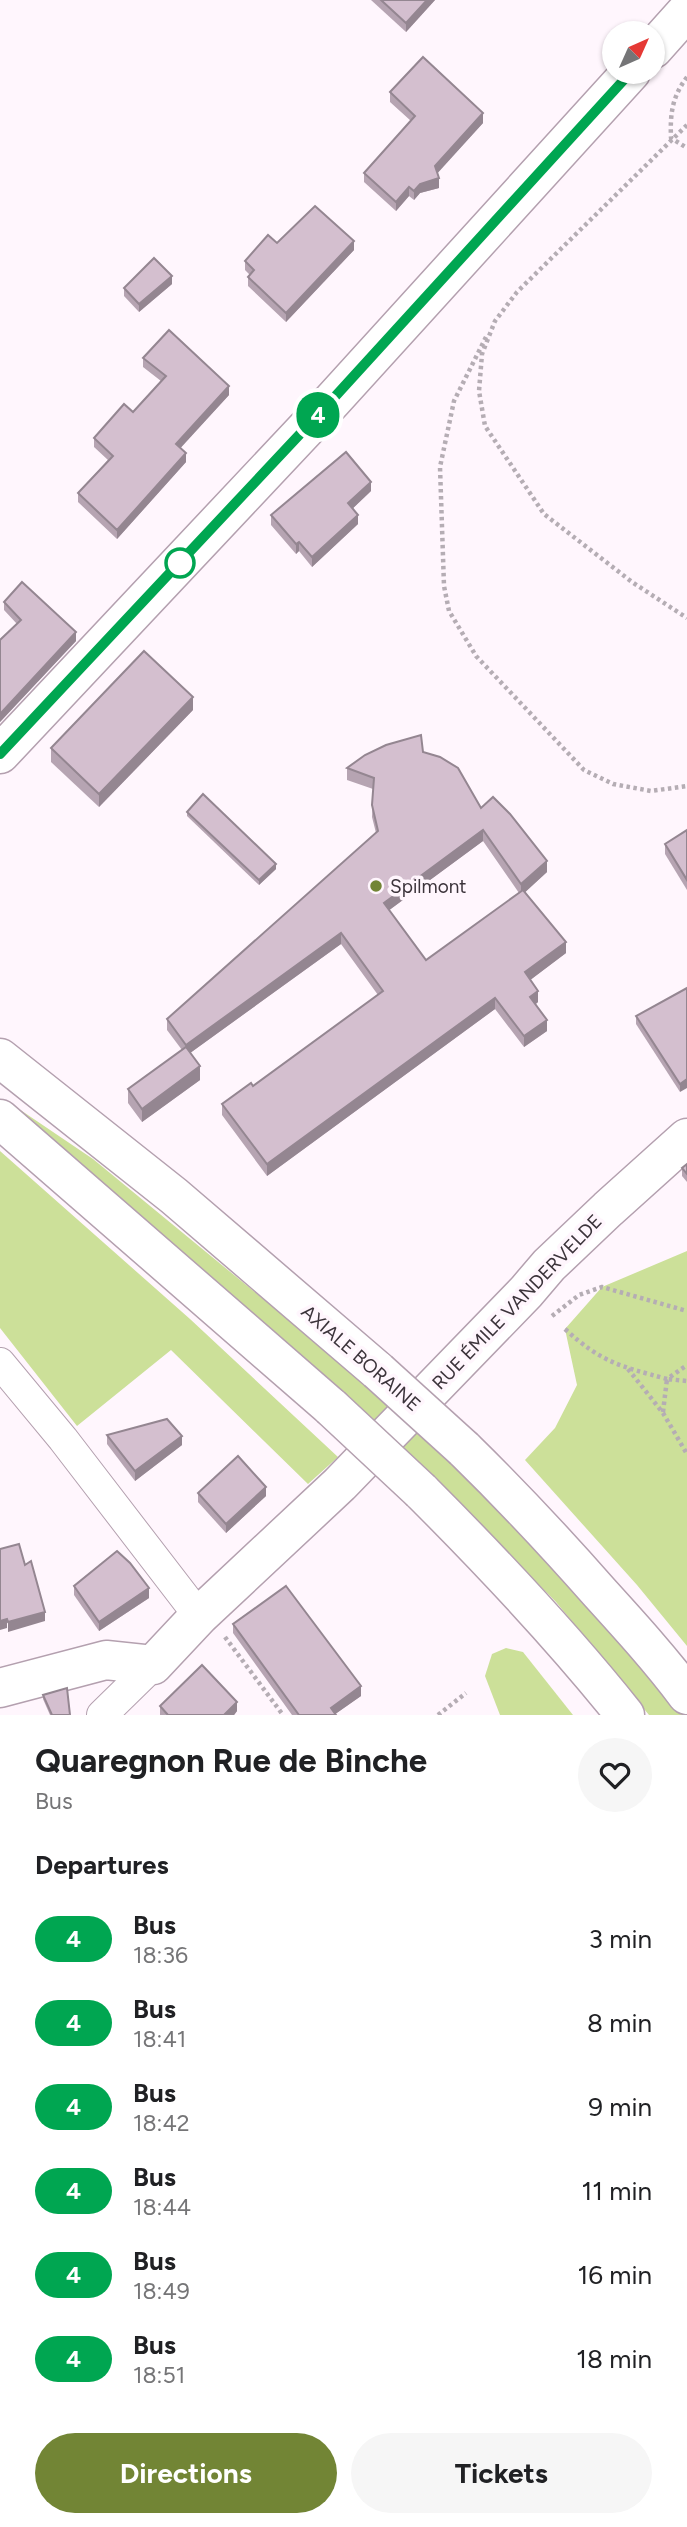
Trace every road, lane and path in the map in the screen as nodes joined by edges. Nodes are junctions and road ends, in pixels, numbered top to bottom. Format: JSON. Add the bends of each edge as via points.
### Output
{"nodes":[{"id":1,"x":687,"y":11,"type":"edge"},
{"id":2,"x":665,"y":36,"type":"edge"},
{"id":3,"x":687,"y":77,"type":"edge"},
{"id":4,"x":620,"y":84,"type":"edge"},
{"id":5,"x":687,"y":125,"type":"edge"},
{"id":6,"x":671,"y":138,"type":"junction"},
{"id":7,"x":687,"y":148,"type":"edge"},
{"id":8,"x":495,"y":321,"type":"junction"},
{"id":9,"x":687,"y":618,"type":"edge"},
{"id":10,"x":0,"y":754,"type":"edge"},
{"id":11,"x":687,"y":786,"type":"edge"},
{"id":12,"x":0,"y":1058,"type":"edge"},
{"id":13,"x":0,"y":1119,"type":"edge"},
{"id":14,"x":687,"y":1138,"type":"edge"},
{"id":15,"x":687,"y":1311,"type":"edge"},
{"id":16,"x":552,"y":1316,"type":"dead end"},
{"id":17,"x":565,"y":1329,"type":"dead end"},
{"id":18,"x":0,"y":1363,"type":"edge"},
{"id":19,"x":687,"y":1365,"type":"edge"},
{"id":20,"x":628,"y":1368,"type":"junction"},
{"id":21,"x":667,"y":1379,"type":"junction"},
{"id":22,"x":687,"y":1381,"type":"edge"},
{"id":23,"x":663,"y":1413,"type":"junction"},
{"id":24,"x":687,"y":1454,"type":"edge"},
{"id":25,"x":202,"y":1613,"type":"junction"},
{"id":26,"x":153,"y":1665,"type":"junction"},
{"id":27,"x":0,"y":1688,"type":"edge"},
{"id":28,"x":466,"y":1693,"type":"dead end"},
{"id":29,"x":687,"y":1695,"type":"edge"},
{"id":30,"x":102,"y":1715,"type":"edge"},
{"id":31,"x":283,"y":1715,"type":"edge"},
{"id":32,"x":438,"y":1715,"type":"edge"},
{"id":33,"x":625,"y":1715,"type":"edge"}],
"edges":[{"from":1,"to":2,"type":"main road"},
{"from":3,"to":6,"type":"path","via":[[670,113]]},
{"from":4,"to":10,"type":"main road"},
{"from":5,"to":6,"type":"path"},
{"from":6,"to":7,"type":"path"},
{"from":6,"to":8,"type":"path","via":[[517,292]]},
{"from":8,"to":9,"type":"path","via":[[482,354],[479,391],[485,426],[503,456],[544,514]]},
{"from":8,"to":11,"type":"path","via":[[454,401],[440,467],[449,611],[476,656],[584,770],[613,784],[651,791]]},
{"from":12,"to":29,"type":"main road","name":"AXIALE BORAINE","bridge":true,"via":[[174,1196],[464,1449],[570,1559]]},
{"from":13,"to":33,"type":"main road","bridge":true,"via":[[421,1491],[573,1650]]},
{"from":14,"to":25,"type":"main road","name":"RUE ÉMILE VANDERVELDE","via":[[549,1265],[340,1484]]},
{"from":15,"to":16,"type":"path","via":[[602,1287],[579,1295]]},
{"from":17,"to":20,"type":"path","via":[[588,1350]]},
{"from":18,"to":25,"type":"street"},
{"from":19,"to":21,"type":"path"},
{"from":20,"to":21,"type":"path"},
{"from":20,"to":23,"type":"path"},
{"from":21,"to":22,"type":"path"},
{"from":21,"to":23,"type":"path"},
{"from":23,"to":24,"type":"path"},
{"from":25,"to":26,"type":"main road","name":"RUE ÉMILE VANDERVELDE"},
{"from":25,"to":31,"type":"path"},
{"from":26,"to":27,"type":"main road","via":[[106,1660]]},
{"from":26,"to":30,"type":"street"},
{"from":28,"to":32,"type":"path"}]}
